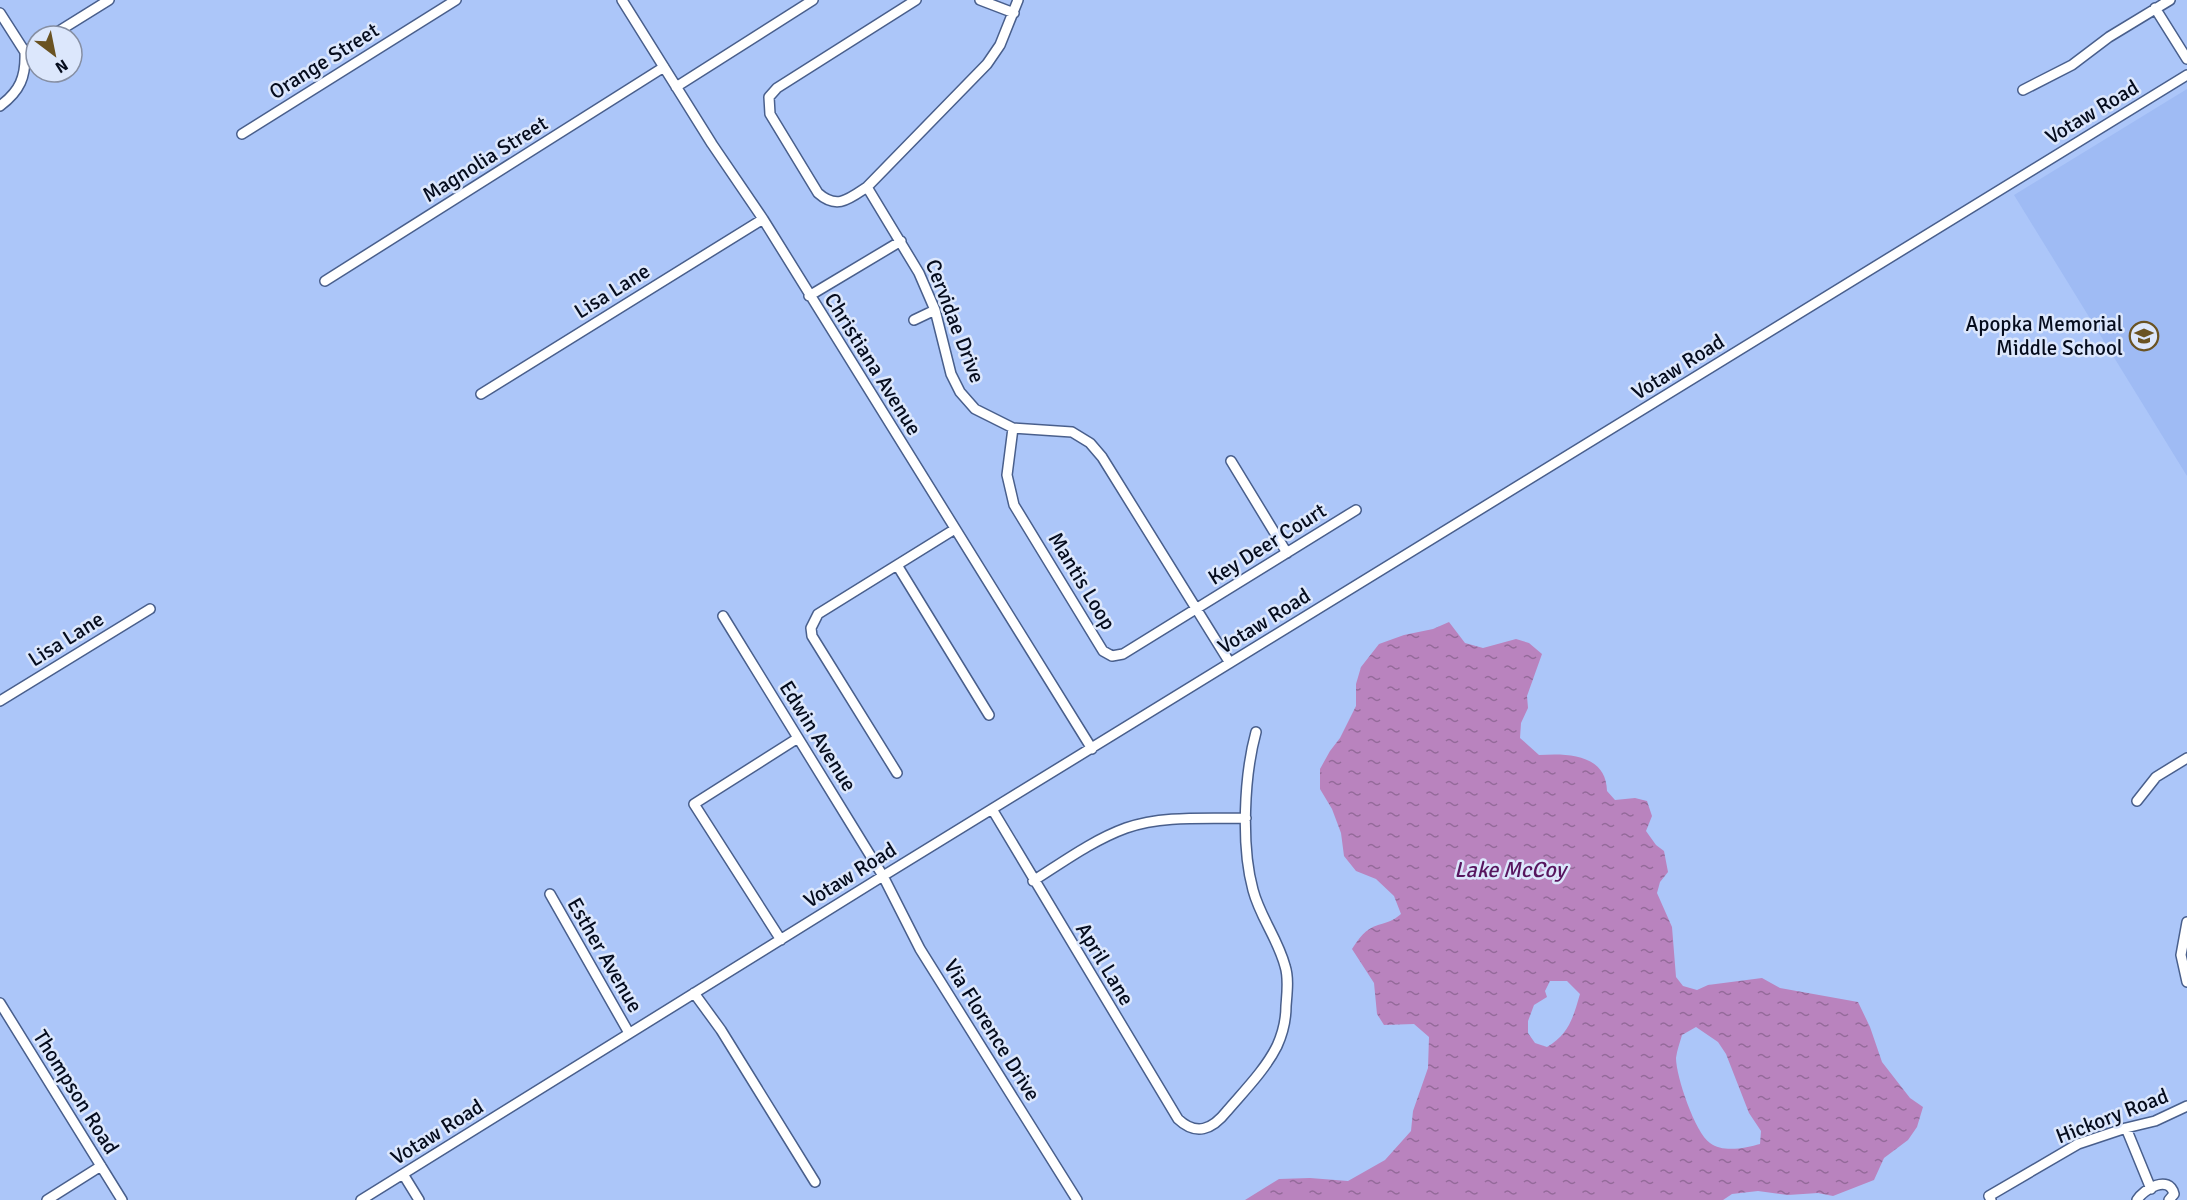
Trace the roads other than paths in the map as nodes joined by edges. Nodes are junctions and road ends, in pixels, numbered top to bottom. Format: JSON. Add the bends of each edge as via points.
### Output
{"nodes":[{"id":1,"x":109,"y":0,"type":"edge"},
{"id":2,"x":456,"y":0,"type":"edge"},
{"id":3,"x":622,"y":0,"type":"edge"},
{"id":4,"x":813,"y":0,"type":"edge"},
{"id":5,"x":916,"y":0,"type":"edge"},
{"id":6,"x":980,"y":0,"type":"edge"},
{"id":7,"x":1018,"y":0,"type":"edge"},
{"id":8,"x":2170,"y":0,"type":"edge"},
{"id":9,"x":2155,"y":8,"type":"junction"},
{"id":10,"x":0,"y":13,"type":"edge"},
{"id":11,"x":1014,"y":13,"type":"junction"},
{"id":12,"x":70,"y":24,"type":"edge"},
{"id":13,"x":24,"y":50,"type":"edge"},
{"id":14,"x":2187,"y":59,"type":"edge"},
{"id":15,"x":664,"y":67,"type":"junction"},
{"id":16,"x":24,"y":70,"type":"edge"},
{"id":17,"x":2187,"y":75,"type":"edge"},
{"id":18,"x":676,"y":87,"type":"junction"},
{"id":19,"x":2023,"y":90,"type":"dead end"},
{"id":20,"x":0,"y":106,"type":"edge"},
{"id":21,"x":242,"y":134,"type":"dead end"},
{"id":22,"x":867,"y":187,"type":"junction"},
{"id":23,"x":762,"y":219,"type":"junction"},
{"id":24,"x":900,"y":241,"type":"junction"},
{"id":25,"x":325,"y":281,"type":"dead end"},
{"id":26,"x":809,"y":296,"type":"junction"},
{"id":27,"x":935,"y":310,"type":"junction"},
{"id":28,"x":914,"y":320,"type":"dead end"},
{"id":29,"x":481,"y":394,"type":"dead end"},
{"id":30,"x":1013,"y":428,"type":"junction"},
{"id":31,"x":1231,"y":461,"type":"dead end"},
{"id":32,"x":1356,"y":510,"type":"dead end"},
{"id":33,"x":955,"y":529,"type":"junction"},
{"id":34,"x":1287,"y":553,"type":"junction"},
{"id":35,"x":897,"y":565,"type":"junction"},
{"id":36,"x":150,"y":609,"type":"dead end"},
{"id":37,"x":1197,"y":609,"type":"junction"},
{"id":38,"x":723,"y":616,"type":"dead end"},
{"id":39,"x":1230,"y":663,"type":"junction"},
{"id":40,"x":0,"y":701,"type":"edge"},
{"id":41,"x":989,"y":715,"type":"dead end"},
{"id":42,"x":1256,"y":732,"type":"dead end"},
{"id":43,"x":798,"y":738,"type":"junction"},
{"id":44,"x":1092,"y":749,"type":"junction"},
{"id":45,"x":2187,"y":758,"type":"edge"},
{"id":46,"x":897,"y":773,"type":"dead end"},
{"id":47,"x":2137,"y":801,"type":"dead end"},
{"id":48,"x":992,"y":809,"type":"junction"},
{"id":49,"x":1246,"y":818,"type":"junction"},
{"id":50,"x":883,"y":876,"type":"junction"},
{"id":51,"x":1033,"y":881,"type":"junction"},
{"id":52,"x":550,"y":894,"type":"dead end"},
{"id":53,"x":2187,"y":922,"type":"edge"},
{"id":54,"x":781,"y":940,"type":"junction"},
{"id":55,"x":2187,"y":982,"type":"edge"},
{"id":56,"x":694,"y":993,"type":"junction"},
{"id":57,"x":0,"y":1003,"type":"edge"},
{"id":58,"x":629,"y":1033,"type":"junction"},
{"id":59,"x":2187,"y":1106,"type":"edge"},
{"id":60,"x":2126,"y":1128,"type":"junction"},
{"id":61,"x":101,"y":1166,"type":"junction"},
{"id":62,"x":403,"y":1174,"type":"junction"},
{"id":63,"x":815,"y":1182,"type":"dead end"},
{"id":64,"x":2151,"y":1189,"type":"junction"},
{"id":65,"x":1990,"y":1198,"type":"edge"},
{"id":66,"x":47,"y":1200,"type":"edge"},
{"id":67,"x":122,"y":1200,"type":"edge"},
{"id":68,"x":361,"y":1200,"type":"edge"},
{"id":69,"x":419,"y":1200,"type":"edge"},
{"id":70,"x":1077,"y":1200,"type":"edge"},
{"id":71,"x":2137,"y":1200,"type":"edge"},
{"id":72,"x":2169,"y":1200,"type":"edge"}],
"edges":[{"from":1,"to":12,"type":"street"},
{"from":2,"to":21,"type":"street","name":"Orange Street"},
{"from":3,"to":15,"type":"street","name":"Christiana Avenue"},
{"from":4,"to":18,"type":"street"},
{"from":5,"to":22,"type":"street","via":[[777,88],[770,97],[770,114],[818,193],[834,202],[848,199]]},
{"from":6,"to":11,"type":"street"},
{"from":7,"to":11,"type":"street"},
{"from":8,"to":9,"type":"street"},
{"from":9,"to":14,"type":"street"},
{"from":9,"to":19,"type":"street","via":[[2072,65]]},
{"from":10,"to":13,"type":"street"},
{"from":11,"to":22,"type":"street","via":[[987,64]]},
{"from":15,"to":18,"type":"street","name":"Christiana Avenue"},
{"from":15,"to":25,"type":"street","name":"Magnolia Street"},
{"from":16,"to":20,"type":"street","via":[[16,93]]},
{"from":17,"to":39,"type":"street","name":"Votaw Road"},
{"from":18,"to":23,"type":"street","name":"Christiana Avenue"},
{"from":22,"to":24,"type":"street","name":"Cervidae Drive"},
{"from":23,"to":26,"type":"street","name":"Christiana Avenue"},
{"from":23,"to":29,"type":"street","name":"Lisa Lane"},
{"from":24,"to":26,"type":"street"},
{"from":24,"to":27,"type":"street","name":"Cervidae Drive"},
{"from":26,"to":33,"type":"street","name":"Christiana Avenue"},
{"from":27,"to":28,"type":"street"},
{"from":27,"to":30,"type":"street","name":"Cervidae Drive","via":[[951,374],[960,392],[975,409]]},
{"from":30,"to":37,"type":"street","name":"Cervidae Drive","via":[[1071,432],[1090,443]]},
{"from":30,"to":37,"type":"street","name":"Mantis Loop","via":[[1007,475],[1014,505],[1103,651],[1112,656],[1123,654]]},
{"from":31,"to":34,"type":"street"},
{"from":32,"to":34,"type":"street","name":"Key Deer Court"},
{"from":33,"to":35,"type":"street"},
{"from":33,"to":44,"type":"street","name":"Christiana Avenue"},
{"from":34,"to":37,"type":"street","name":"Key Deer Court"},
{"from":35,"to":41,"type":"street"},
{"from":35,"to":46,"type":"street","via":[[818,614],[811,628],[812,636]]},
{"from":36,"to":40,"type":"street","name":"Lisa Lane"},
{"from":37,"to":39,"type":"street","name":"Cervidae Drive"},
{"from":38,"to":43,"type":"street","name":"Edwin Avenue"},
{"from":39,"to":44,"type":"street","name":"Votaw Road"},
{"from":42,"to":49,"type":"street","via":[[1250,754]]},
{"from":43,"to":50,"type":"street","name":"Edwin Avenue"},
{"from":43,"to":54,"type":"street","via":[[694,804]]},
{"from":44,"to":48,"type":"street","name":"Votaw Road"},
{"from":45,"to":47,"type":"street","via":[[2156,777]]},
{"from":48,"to":50,"type":"street","name":"Votaw Road"},
{"from":48,"to":51,"type":"street","name":"April Lane"},
{"from":49,"to":51,"type":"street","via":[[1155,821],[1127,828],[1100,839]]},
{"from":49,"to":51,"type":"street","name":"April Lane","via":[[1254,892],[1286,968],[1286,1017],[1277,1046],[1220,1120],[1207,1128],[1194,1130],[1178,1119]]},
{"from":50,"to":54,"type":"street","name":"Votaw Road"},
{"from":50,"to":70,"type":"street","name":"Via Florence Drive","via":[[920,949]]},
{"from":52,"to":58,"type":"street","name":"Esther Avenue"},
{"from":53,"to":55,"type":"street","via":[[2181,955]]},
{"from":54,"to":56,"type":"street","name":"Votaw Road"},
{"from":56,"to":58,"type":"street","name":"Votaw Road"},
{"from":56,"to":63,"type":"street"},
{"from":57,"to":61,"type":"street","name":"Thompson Road"},
{"from":58,"to":62,"type":"street","name":"Votaw Road"},
{"from":59,"to":60,"type":"street","name":"Hickory Road","via":[[2155,1121]]},
{"from":60,"to":64,"type":"street"},
{"from":60,"to":65,"type":"street","name":"Hickory Road","via":[[2079,1144]]},
{"from":61,"to":66,"type":"street"},
{"from":61,"to":67,"type":"street","name":"Thompson Road"},
{"from":62,"to":68,"type":"street","name":"Votaw Road"},
{"from":62,"to":69,"type":"street"},
{"from":64,"to":71,"type":"street"},
{"from":64,"to":72,"type":"street","via":[[2167,1184],[2174,1194]]}]}
